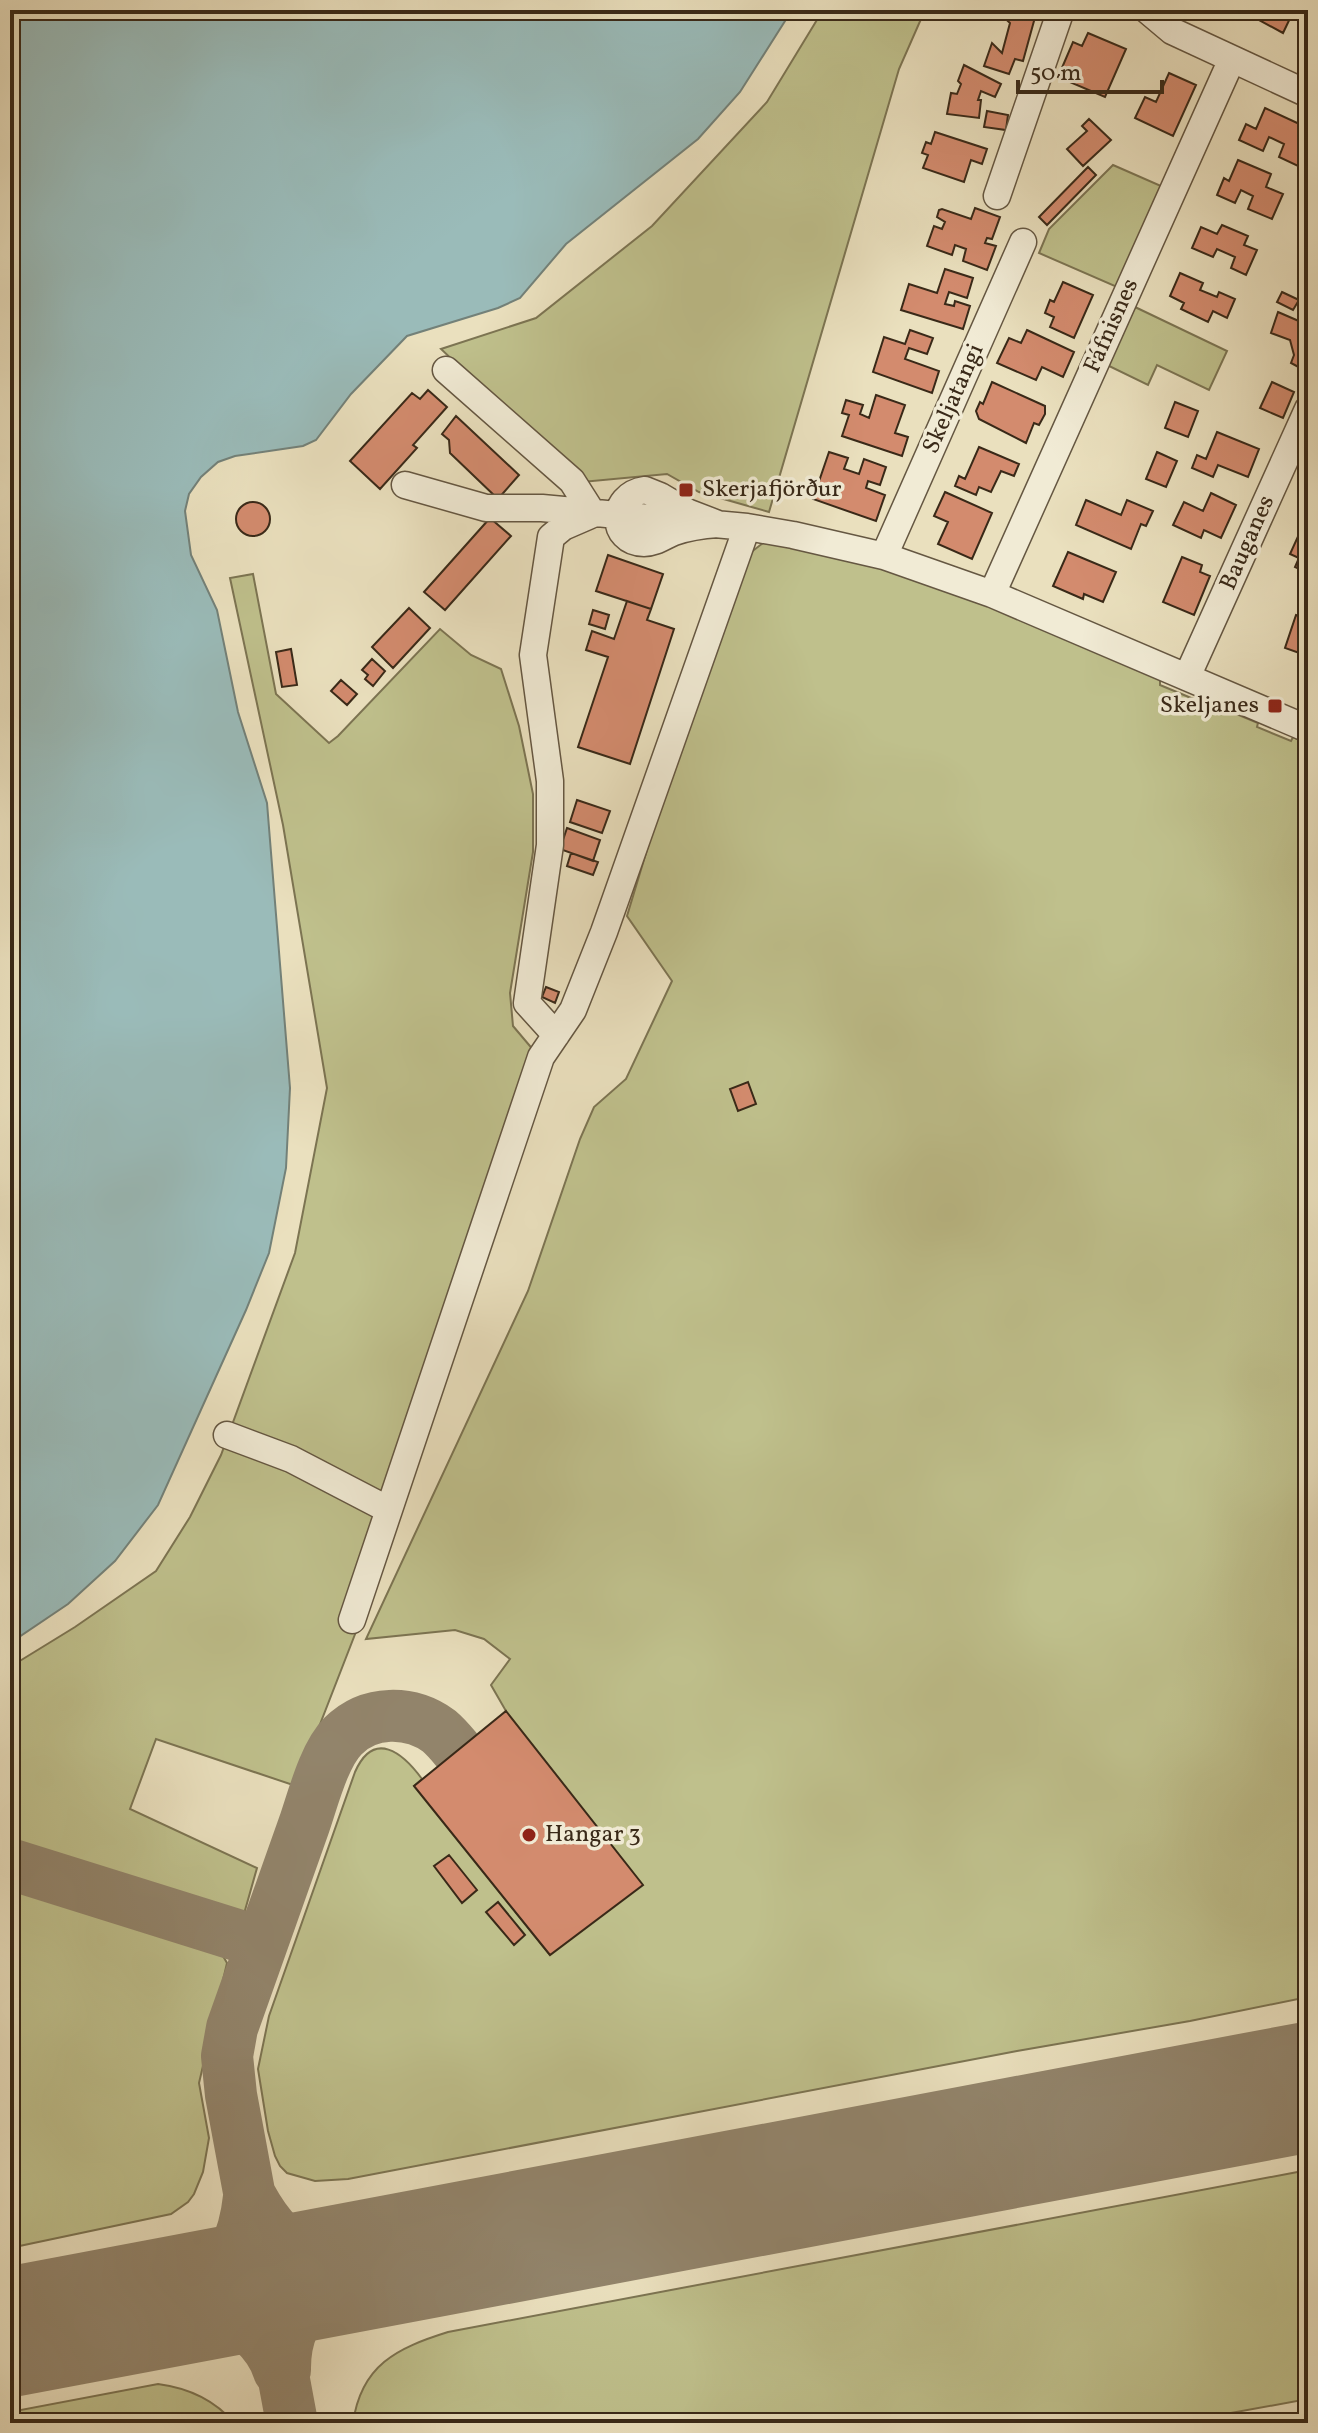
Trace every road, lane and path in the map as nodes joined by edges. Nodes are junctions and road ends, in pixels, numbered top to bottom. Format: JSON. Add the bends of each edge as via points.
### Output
{"nodes":[{"id":1,"x":1061,"y":10,"type":"edge"},
{"id":2,"x":1147,"y":10,"type":"edge"},
{"id":3,"x":1232,"y":59,"type":"junction"},
{"id":4,"x":1308,"y":94,"type":"edge"},
{"id":5,"x":997,"y":196,"type":"dead end"},
{"id":6,"x":1023,"y":242,"type":"dead end"},
{"id":7,"x":446,"y":370,"type":"dead end"},
{"id":8,"x":1308,"y":409,"type":"edge"},
{"id":9,"x":405,"y":485,"type":"dead end"},
{"id":10,"x":606,"y":515,"type":"junction"},
{"id":11,"x":747,"y":527,"type":"junction"},
{"id":12,"x":884,"y":556,"type":"junction"},
{"id":13,"x":992,"y":594,"type":"junction"},
{"id":14,"x":1187,"y":677,"type":"junction"},
{"id":15,"x":1308,"y":729,"type":"edge"},
{"id":16,"x":556,"y":1035,"type":"junction"},
{"id":17,"x":227,"y":1435,"type":"dead end"},
{"id":18,"x":389,"y":1510,"type":"junction"},
{"id":19,"x":352,"y":1620,"type":"dead end"}],
"edges":[{"from":1,"to":5,"type":"street"},
{"from":2,"to":3,"type":"street","via":[[1172,31]]},
{"from":3,"to":4,"type":"street"},
{"from":3,"to":13,"type":"street","name":"Fáfnisnes"},
{"from":6,"to":12,"type":"street","name":"Skeljatangi"},
{"from":7,"to":10,"type":"street"},
{"from":8,"to":14,"type":"street","name":"Bauganes"},
{"from":9,"to":10,"type":"street","via":[[486,508]]},
{"from":10,"to":11,"type":"street"},
{"from":10,"to":16,"type":"street","via":[[563,527],[551,537],[533,655],[550,781],[550,845],[527,1003]]},
{"from":11,"to":12,"type":"street"},
{"from":11,"to":16,"type":"street","via":[[604,932],[573,1010]]},
{"from":12,"to":13,"type":"street"},
{"from":13,"to":14,"type":"street"},
{"from":14,"to":15,"type":"street"},
{"from":16,"to":18,"type":"street","via":[[541,1057]]},
{"from":17,"to":18,"type":"street","via":[[291,1459]]},
{"from":18,"to":19,"type":"street"}]}
